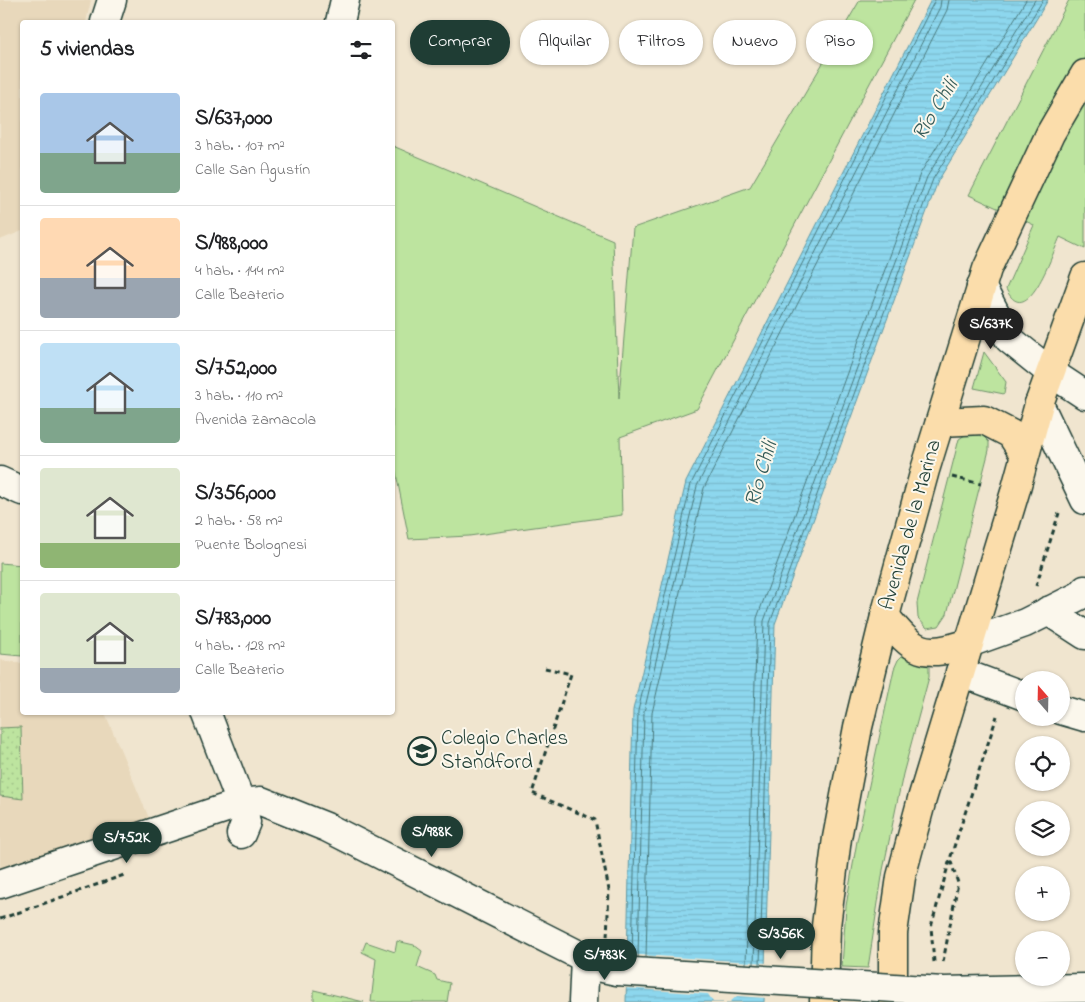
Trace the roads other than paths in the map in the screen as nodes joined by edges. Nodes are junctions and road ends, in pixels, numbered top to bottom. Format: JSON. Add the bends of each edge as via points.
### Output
{"nodes":[{"id":1,"x":112,"y":0,"type":"edge"},
{"id":2,"x":345,"y":0,"type":"edge"},
{"id":3,"x":106,"y":20,"type":"edge"},
{"id":4,"x":340,"y":20,"type":"edge"},
{"id":5,"x":1085,"y":74,"type":"edge"},
{"id":6,"x":1085,"y":277,"type":"edge"},
{"id":7,"x":981,"y":286,"type":"junction"},
{"id":8,"x":1050,"y":372,"type":"junction"},
{"id":9,"x":1085,"y":394,"type":"edge"},
{"id":10,"x":1039,"y":404,"type":"junction"},
{"id":11,"x":940,"y":422,"type":"junction"},
{"id":12,"x":1024,"y":454,"type":"junction"},
{"id":13,"x":0,"y":481,"type":"edge"},
{"id":14,"x":20,"y":490,"type":"edge"},
{"id":15,"x":1085,"y":500,"type":"edge"},
{"id":16,"x":1085,"y":590,"type":"edge"},
{"id":17,"x":1048,"y":611,"type":"junction"},
{"id":18,"x":885,"y":616,"type":"junction"},
{"id":19,"x":1085,"y":635,"type":"edge"},
{"id":20,"x":969,"y":643,"type":"junction"},
{"id":21,"x":960,"y":672,"type":"junction"},
{"id":22,"x":1015,"y":693,"type":"edge"},
{"id":23,"x":1070,"y":713,"type":"edge"},
{"id":24,"x":207,"y":715,"type":"edge"},
{"id":25,"x":1085,"y":717,"type":"edge"},
{"id":26,"x":241,"y":803,"type":"junction"},
{"id":27,"x":241,"y":834,"type":"dead end"},
{"id":28,"x":0,"y":884,"type":"edge"},
{"id":29,"x":602,"y":966,"type":"junction"},
{"id":30,"x":1085,"y":988,"type":"edge"},
{"id":31,"x":583,"y":1002,"type":"edge"},
{"id":32,"x":824,"y":1002,"type":"edge"},
{"id":33,"x":893,"y":1002,"type":"edge"}],
"edges":[{"from":1,"to":3,"type":"street"},
{"from":2,"to":4,"type":"street"},
{"from":5,"to":7,"type":"main road","name":"Avenida de la Marina","via":[[1050,134]]},
{"from":6,"to":8,"type":"main road"},
{"from":7,"to":8,"type":"street","via":[[1009,339]]},
{"from":7,"to":11,"type":"main road","name":"Avenida de la Marina"},
{"from":8,"to":9,"type":"street"},
{"from":8,"to":10,"type":"main road"},
{"from":10,"to":12,"type":"main road"},
{"from":10,"to":15,"type":"street"},
{"from":11,"to":12,"type":"main road","via":[[984,420],[1011,434]]},
{"from":11,"to":18,"type":"main road","name":"Avenida de la Marina"},
{"from":12,"to":20,"type":"main road"},
{"from":13,"to":14,"type":"street"},
{"from":16,"to":17,"type":"street"},
{"from":17,"to":19,"type":"street"},
{"from":17,"to":20,"type":"street"},
{"from":18,"to":20,"type":"main road","via":[[906,642],[924,651],[944,652]]},
{"from":18,"to":32,"type":"main road","name":"Avenida de la Marina","via":[[858,727],[837,838],[826,926]]},
{"from":20,"to":21,"type":"main road"},
{"from":21,"to":22,"type":"street"},
{"from":21,"to":33,"type":"main road","via":[[900,876],[893,933]]},
{"from":23,"to":25,"type":"street"},
{"from":24,"to":26,"type":"street"},
{"from":26,"to":27,"type":"street","via":[[246,822]]},
{"from":26,"to":28,"type":"street"},
{"from":26,"to":29,"type":"street","via":[[261,801],[326,827]]},
{"from":29,"to":30,"type":"street","bridge":true,"via":[[943,978]]},
{"from":29,"to":31,"type":"street"}]}
